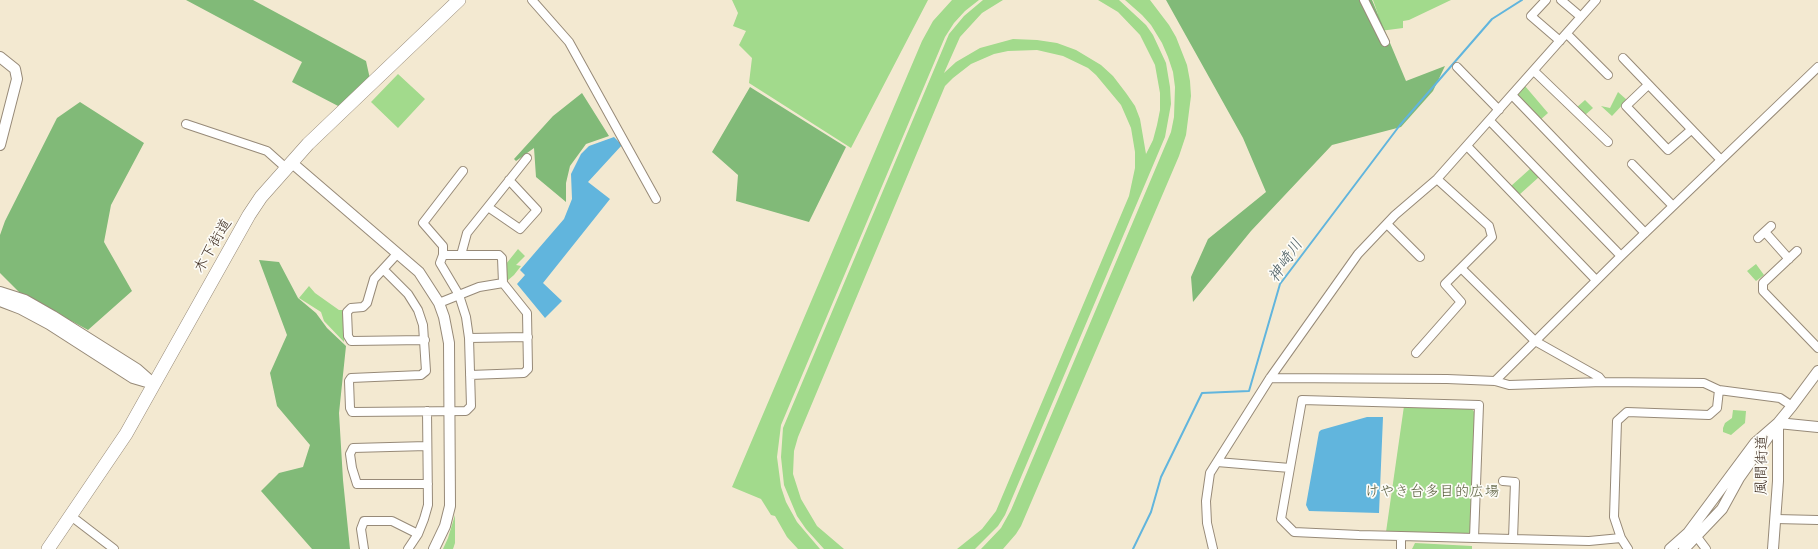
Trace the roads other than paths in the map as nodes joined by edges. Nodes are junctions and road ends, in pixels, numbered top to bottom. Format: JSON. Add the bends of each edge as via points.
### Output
{"nodes":[{"id":1,"x":459,"y":0,"type":"edge"},
{"id":2,"x":532,"y":0,"type":"edge"},
{"id":3,"x":1364,"y":0,"type":"edge"},
{"id":4,"x":1546,"y":0,"type":"edge"},
{"id":5,"x":1561,"y":0,"type":"edge"},
{"id":6,"x":1596,"y":0,"type":"edge"},
{"id":7,"x":1581,"y":17,"type":"junction"},
{"id":8,"x":1567,"y":34,"type":"junction"},
{"id":9,"x":1560,"y":41,"type":"junction"},
{"id":10,"x":1385,"y":42,"type":"dead end"},
{"id":11,"x":0,"y":57,"type":"edge"},
{"id":12,"x":1623,"y":58,"type":"dead end"},
{"id":13,"x":1457,"y":67,"type":"dead end"},
{"id":14,"x":1818,"y":67,"type":"edge"},
{"id":15,"x":1534,"y":71,"type":"junction"},
{"id":16,"x":1608,"y":75,"type":"dead end"},
{"id":17,"x":1648,"y":85,"type":"junction"},
{"id":18,"x":1512,"y":95,"type":"junction"},
{"id":19,"x":1499,"y":110,"type":"junction"},
{"id":20,"x":1490,"y":121,"type":"junction"},
{"id":21,"x":186,"y":124,"type":"dead end"},
{"id":22,"x":1691,"y":130,"type":"junction"},
{"id":23,"x":1608,"y":142,"type":"dead end"},
{"id":24,"x":0,"y":145,"type":"edge"},
{"id":25,"x":1467,"y":146,"type":"junction"},
{"id":26,"x":527,"y":158,"type":"dead end"},
{"id":27,"x":1721,"y":160,"type":"junction"},
{"id":28,"x":1632,"y":164,"type":"dead end"},
{"id":29,"x":289,"y":165,"type":"junction"},
{"id":30,"x":463,"y":171,"type":"dead end"},
{"id":31,"x":1437,"y":179,"type":"junction"},
{"id":32,"x":509,"y":180,"type":"junction"},
{"id":33,"x":656,"y":199,"type":"dead end"},
{"id":34,"x":1673,"y":206,"type":"junction"},
{"id":35,"x":488,"y":207,"type":"junction"},
{"id":36,"x":1387,"y":224,"type":"junction"},
{"id":37,"x":1645,"y":232,"type":"junction"},
{"id":38,"x":1758,"y":238,"type":"dead end"},
{"id":39,"x":1797,"y":251,"type":"dead end"},
{"id":40,"x":397,"y":254,"type":"junction"},
{"id":41,"x":443,"y":255,"type":"junction"},
{"id":42,"x":461,"y":255,"type":"junction"},
{"id":43,"x":1420,"y":256,"type":"dead end"},
{"id":44,"x":1621,"y":256,"type":"junction"},
{"id":45,"x":1789,"y":258,"type":"junction"},
{"id":46,"x":1461,"y":268,"type":"junction"},
{"id":47,"x":383,"y":269,"type":"junction"},
{"id":48,"x":1596,"y":280,"type":"junction"},
{"id":49,"x":503,"y":283,"type":"junction"},
{"id":50,"x":0,"y":292,"type":"edge"},
{"id":51,"x":459,"y":295,"type":"junction"},
{"id":52,"x":0,"y":301,"type":"edge"},
{"id":53,"x":439,"y":303,"type":"junction"},
{"id":54,"x":528,"y":337,"type":"junction"},
{"id":55,"x":469,"y":338,"type":"junction"},
{"id":56,"x":425,"y":340,"type":"junction"},
{"id":57,"x":1535,"y":341,"type":"junction"},
{"id":58,"x":1818,"y":348,"type":"edge"},
{"id":59,"x":1416,"y":352,"type":"dead end"},
{"id":60,"x":1818,"y":371,"type":"edge"},
{"id":61,"x":470,"y":375,"type":"junction"},
{"id":62,"x":1270,"y":378,"type":"junction"},
{"id":63,"x":1495,"y":382,"type":"junction"},
{"id":64,"x":1603,"y":382,"type":"junction"},
{"id":65,"x":154,"y":384,"type":"junction"},
{"id":66,"x":1719,"y":390,"type":"junction"},
{"id":67,"x":1792,"y":406,"type":"junction"},
{"id":68,"x":449,"y":410,"type":"junction"},
{"id":69,"x":427,"y":411,"type":"junction"},
{"id":70,"x":1778,"y":422,"type":"junction"},
{"id":71,"x":1818,"y":427,"type":"edge"},
{"id":72,"x":427,"y":446,"type":"junction"},
{"id":73,"x":1217,"y":462,"type":"junction"},
{"id":74,"x":1290,"y":468,"type":"junction"},
{"id":75,"x":1502,"y":481,"type":"dead end"},
{"id":76,"x":428,"y":484,"type":"junction"},
{"id":77,"x":71,"y":516,"type":"junction"},
{"id":78,"x":1776,"y":519,"type":"junction"},
{"id":79,"x":1818,"y":520,"type":"edge"},
{"id":80,"x":418,"y":534,"type":"junction"},
{"id":81,"x":1401,"y":536,"type":"junction"},
{"id":82,"x":1697,"y":537,"type":"junction"},
{"id":83,"x":1474,"y":538,"type":"junction"},
{"id":84,"x":1621,"y":538,"type":"junction"},
{"id":85,"x":1513,"y":539,"type":"junction"},
{"id":86,"x":48,"y":549,"type":"edge"},
{"id":87,"x":114,"y":549,"type":"edge"},
{"id":88,"x":364,"y":549,"type":"edge"},
{"id":89,"x":408,"y":549,"type":"edge"},
{"id":90,"x":434,"y":549,"type":"edge"},
{"id":91,"x":1213,"y":549,"type":"edge"},
{"id":92,"x":1401,"y":549,"type":"edge"},
{"id":93,"x":1628,"y":549,"type":"edge"},
{"id":94,"x":1670,"y":549,"type":"edge"},
{"id":95,"x":1684,"y":549,"type":"edge"},
{"id":96,"x":1706,"y":549,"type":"edge"},
{"id":97,"x":1773,"y":549,"type":"edge"}],
"edges":[{"from":1,"to":29,"type":"main road","name":"木下街道"},
{"from":2,"to":33,"type":"street","via":[[569,42]]},
{"from":3,"to":10,"type":"street"},
{"from":4,"to":9,"type":"street","via":[[1531,16]]},
{"from":5,"to":7,"type":"street"},
{"from":6,"to":7,"type":"street"},
{"from":7,"to":8,"type":"street"},
{"from":8,"to":9,"type":"street"},
{"from":8,"to":16,"type":"street"},
{"from":9,"to":15,"type":"street"},
{"from":11,"to":24,"type":"street","via":[[16,69],[17,79]]},
{"from":12,"to":17,"type":"street"},
{"from":13,"to":19,"type":"street"},
{"from":14,"to":27,"type":"street"},
{"from":15,"to":18,"type":"street"},
{"from":15,"to":23,"type":"street"},
{"from":17,"to":22,"type":"street"},
{"from":17,"to":22,"type":"street","via":[[1626,106],[1668,150]]},
{"from":18,"to":19,"type":"street"},
{"from":18,"to":37,"type":"street"},
{"from":19,"to":20,"type":"street"},
{"from":20,"to":25,"type":"street"},
{"from":20,"to":44,"type":"street"},
{"from":21,"to":29,"type":"street","via":[[267,151]]},
{"from":22,"to":27,"type":"street"},
{"from":25,"to":31,"type":"street"},
{"from":25,"to":48,"type":"street"},
{"from":26,"to":32,"type":"street"},
{"from":27,"to":34,"type":"street"},
{"from":28,"to":34,"type":"street"},
{"from":29,"to":40,"type":"street"},
{"from":29,"to":65,"type":"main road","name":"木下街道","via":[[249,215]]},
{"from":30,"to":41,"type":"street","via":[[422,222],[443,246]]},
{"from":31,"to":36,"type":"street"},
{"from":31,"to":46,"type":"street","via":[[1488,226],[1492,237]]},
{"from":32,"to":35,"type":"street"},
{"from":32,"to":35,"type":"street","via":[[537,210],[520,229]]},
{"from":34,"to":37,"type":"street"},
{"from":35,"to":42,"type":"street","via":[[467,233]]},
{"from":36,"to":43,"type":"street"},
{"from":36,"to":62,"type":"street","via":[[1358,254]]},
{"from":37,"to":44,"type":"street"},
{"from":38,"to":45,"type":"street","via":[[1768,229]]},
{"from":39,"to":45,"type":"street"},
{"from":40,"to":47,"type":"street"},
{"from":40,"to":53,"type":"street","via":[[418,272]]},
{"from":41,"to":42,"type":"street"},
{"from":41,"to":51,"type":"street","via":[[440,263]]},
{"from":42,"to":49,"type":"street","via":[[499,254],[502,258]]},
{"from":44,"to":48,"type":"street"},
{"from":45,"to":58,"type":"street","via":[[1763,283],[1763,291]]},
{"from":46,"to":57,"type":"street"},
{"from":46,"to":59,"type":"street","via":[[1445,284],[1461,302]]},
{"from":47,"to":56,"type":"street","via":[[408,294],[418,310]]},
{"from":47,"to":56,"type":"street","via":[[374,279],[367,303],[363,307],[351,308],[347,312],[348,336],[351,341]]},
{"from":48,"to":57,"type":"street"},
{"from":49,"to":51,"type":"street","via":[[479,287]]},
{"from":49,"to":54,"type":"street","via":[[527,313]]},
{"from":50,"to":65,"type":"street","via":[[25,300],[53,316],[137,369]]},
{"from":51,"to":53,"type":"street"},
{"from":51,"to":55,"type":"street"},
{"from":52,"to":65,"type":"street","via":[[49,324],[133,378]]},
{"from":53,"to":68,"type":"street","via":[[448,343]]},
{"from":54,"to":55,"type":"street"},
{"from":54,"to":61,"type":"street","via":[[528,369],[524,373]]},
{"from":55,"to":61,"type":"street"},
{"from":56,"to":69,"type":"street","via":[[426,371],[422,375],[351,378],[349,381],[352,412]]},
{"from":57,"to":63,"type":"street"},
{"from":57,"to":64,"type":"street"},
{"from":60,"to":67,"type":"street","name":"風間街道"},
{"from":61,"to":68,"type":"street","via":[[471,406],[466,411]]},
{"from":62,"to":63,"type":"street","via":[[1405,378]]},
{"from":62,"to":73,"type":"street"},
{"from":63,"to":64,"type":"street","via":[[1509,385]]},
{"from":64,"to":66,"type":"street","via":[[1704,383]]},
{"from":65,"to":77,"type":"main road","name":"木下街道","via":[[117,449]]},
{"from":66,"to":67,"type":"street","via":[[1780,398]]},
{"from":66,"to":84,"type":"street","via":[[1717,408],[1709,415],[1627,412],[1617,421],[1614,517]]},
{"from":67,"to":70,"type":"street","name":"風間街道"},
{"from":68,"to":69,"type":"street"},
{"from":68,"to":90,"type":"street","via":[[450,506],[445,526]]},
{"from":69,"to":72,"type":"street"},
{"from":70,"to":71,"type":"street"},
{"from":70,"to":78,"type":"street","name":"風間街道"},
{"from":70,"to":82,"type":"street","via":[[1738,478],[1722,509]]},
{"from":70,"to":94,"type":"street","via":[[1755,443],[1688,533]]},
{"from":72,"to":76,"type":"street"},
{"from":72,"to":76,"type":"street","via":[[353,448],[350,454],[357,484]]},
{"from":73,"to":74,"type":"street"},
{"from":73,"to":91,"type":"street","via":[[1210,473],[1206,501],[1207,523]]},
{"from":74,"to":81,"type":"street","via":[[1281,519],[1294,532]]},
{"from":74,"to":83,"type":"street","via":[[1302,400],[1479,405]]},
{"from":75,"to":85,"type":"street","via":[[1515,482]]},
{"from":76,"to":80,"type":"street","via":[[428,505]]},
{"from":77,"to":86,"type":"main road","name":"木下街道"},
{"from":77,"to":87,"type":"street"},
{"from":78,"to":79,"type":"street"},
{"from":78,"to":97,"type":"street","name":"風間街道"},
{"from":80,"to":88,"type":"street","via":[[392,521],[364,521]]},
{"from":80,"to":89,"type":"street"},
{"from":81,"to":83,"type":"street"},
{"from":81,"to":92,"type":"street"},
{"from":82,"to":95,"type":"street"},
{"from":82,"to":96,"type":"street"},
{"from":83,"to":85,"type":"street"},
{"from":84,"to":85,"type":"street","via":[[1589,541]]},
{"from":84,"to":93,"type":"street"}]}
